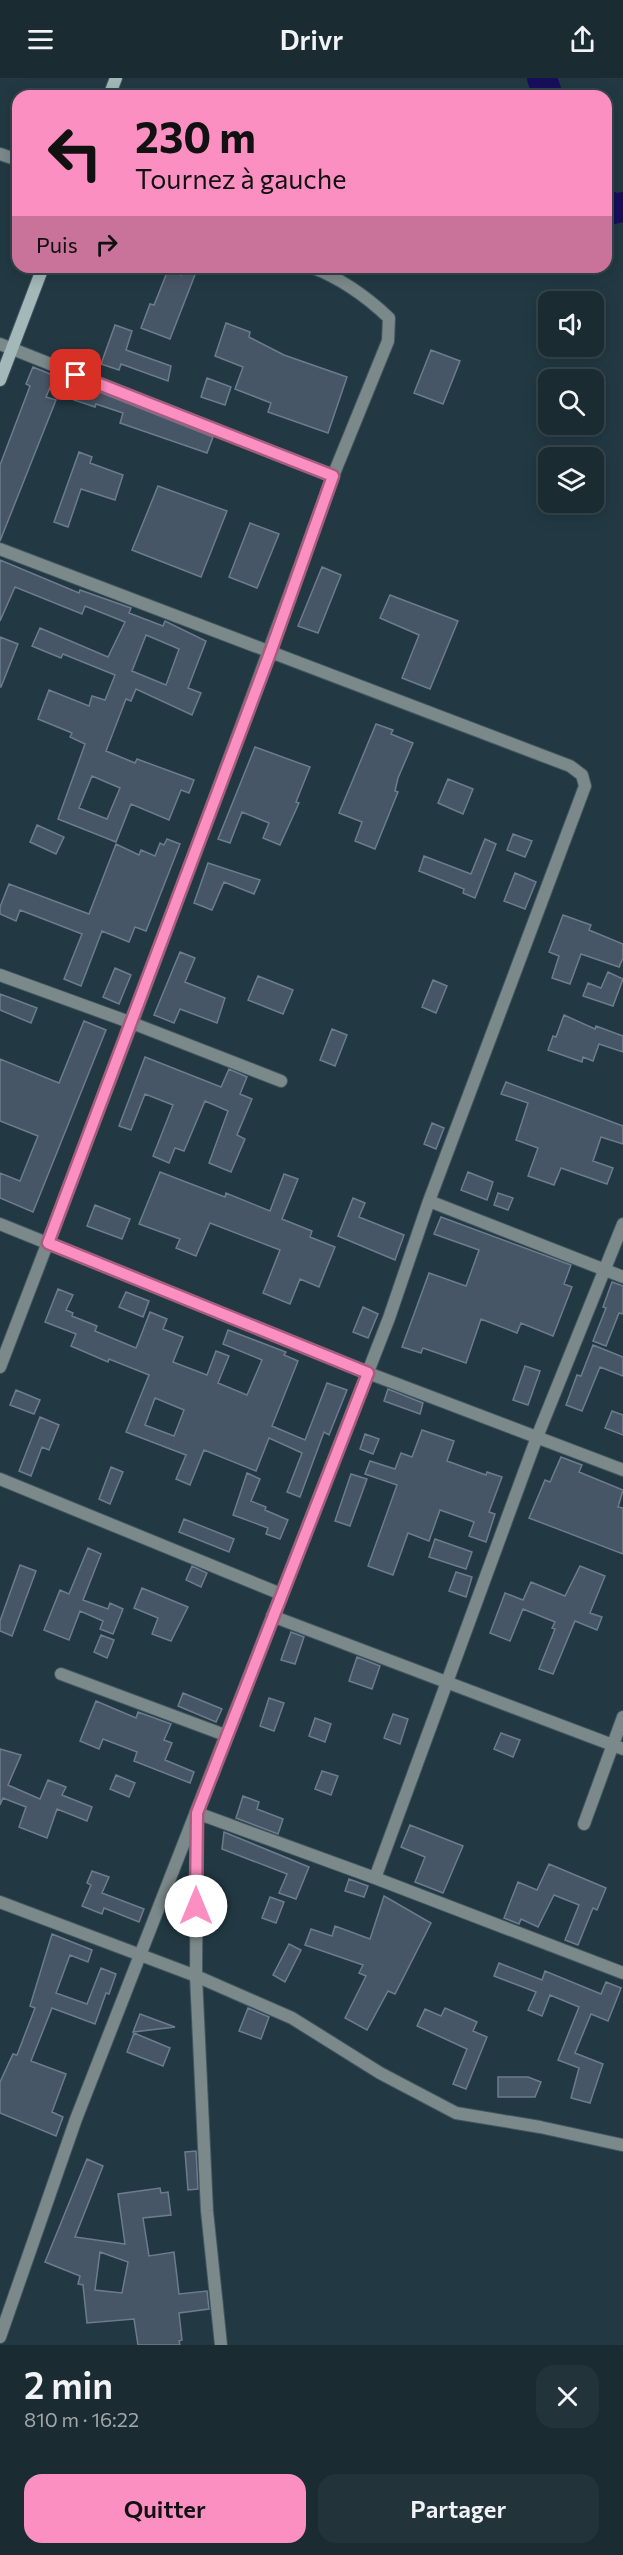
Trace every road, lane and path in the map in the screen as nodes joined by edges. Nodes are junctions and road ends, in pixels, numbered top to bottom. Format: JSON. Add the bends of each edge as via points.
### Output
{"nodes":[{"id":1,"x":41,"y":273,"type":"edge"},
{"id":2,"x":323,"y":273,"type":"edge"},
{"id":3,"x":6,"y":347,"type":"edge"},
{"id":4,"x":0,"y":380,"type":"edge"},
{"id":5,"x":333,"y":476,"type":"junction"},
{"id":6,"x":0,"y":549,"type":"edge"},
{"id":7,"x":270,"y":653,"type":"junction"},
{"id":8,"x":0,"y":975,"type":"edge"},
{"id":9,"x":132,"y":1023,"type":"junction"},
{"id":10,"x":281,"y":1081,"type":"dead end"},
{"id":11,"x":429,"y":1202,"type":"junction"},
{"id":12,"x":0,"y":1224,"type":"edge"},
{"id":13,"x":623,"y":1224,"type":"edge"},
{"id":14,"x":48,"y":1243,"type":"junction"},
{"id":15,"x":604,"y":1270,"type":"junction"},
{"id":16,"x":623,"y":1277,"type":"edge"},
{"id":17,"x":0,"y":1367,"type":"edge"},
{"id":18,"x":368,"y":1373,"type":"junction"},
{"id":19,"x":537,"y":1437,"type":"junction"},
{"id":20,"x":623,"y":1470,"type":"edge"},
{"id":21,"x":0,"y":1479,"type":"edge"},
{"id":22,"x":281,"y":1594,"type":"junction"},
{"id":23,"x":272,"y":1616,"type":"junction"},
{"id":24,"x":61,"y":1674,"type":"dead end"},
{"id":25,"x":447,"y":1680,"type":"junction"},
{"id":26,"x":623,"y":1717,"type":"edge"},
{"id":27,"x":225,"y":1735,"type":"junction"},
{"id":28,"x":618,"y":1747,"type":"edge"},
{"id":29,"x":197,"y":1813,"type":"junction"},
{"id":30,"x":584,"y":1824,"type":"dead end"},
{"id":31,"x":375,"y":1878,"type":"junction"},
{"id":32,"x":0,"y":1902,"type":"edge"},
{"id":33,"x":140,"y":1956,"type":"junction"},
{"id":34,"x":623,"y":1973,"type":"edge"},
{"id":35,"x":196,"y":1976,"type":"junction"},
{"id":36,"x":622,"y":2145,"type":"edge"},
{"id":37,"x":0,"y":2337,"type":"edge"},
{"id":38,"x":221,"y":2345,"type":"edge"}],
"edges":[{"from":1,"to":3,"type":"main road"},
{"from":2,"to":5,"type":"street","via":[[351,287],[389,318],[388,340]]},
{"from":3,"to":4,"type":"main road"},
{"from":3,"to":5,"type":"street"},
{"from":5,"to":7,"type":"street"},
{"from":6,"to":7,"type":"street"},
{"from":7,"to":9,"type":"street"},
{"from":7,"to":11,"type":"street","via":[[570,766],[582,775],[585,786]]},
{"from":8,"to":9,"type":"street"},
{"from":9,"to":10,"type":"street"},
{"from":9,"to":14,"type":"street"},
{"from":11,"to":15,"type":"street"},
{"from":11,"to":18,"type":"street"},
{"from":12,"to":14,"type":"street"},
{"from":13,"to":15,"type":"street"},
{"from":14,"to":17,"type":"street"},
{"from":14,"to":18,"type":"street"},
{"from":15,"to":16,"type":"street"},
{"from":15,"to":19,"type":"street"},
{"from":18,"to":19,"type":"street"},
{"from":18,"to":22,"type":"street"},
{"from":19,"to":20,"type":"street"},
{"from":19,"to":25,"type":"street"},
{"from":21,"to":22,"type":"street"},
{"from":22,"to":23,"type":"street"},
{"from":23,"to":25,"type":"street"},
{"from":23,"to":27,"type":"street"},
{"from":24,"to":27,"type":"street"},
{"from":25,"to":28,"type":"street"},
{"from":25,"to":31,"type":"street"},
{"from":26,"to":28,"type":"street"},
{"from":27,"to":29,"type":"street"},
{"from":28,"to":30,"type":"street"},
{"from":29,"to":31,"type":"street"},
{"from":29,"to":33,"type":"street"},
{"from":29,"to":35,"type":"street"},
{"from":31,"to":34,"type":"street"},
{"from":32,"to":33,"type":"street"},
{"from":33,"to":35,"type":"street"},
{"from":33,"to":37,"type":"street","via":[[76,2119]]},
{"from":35,"to":36,"type":"street","via":[[292,2018],[380,2073],[456,2113]]},
{"from":35,"to":38,"type":"street","via":[[207,2211]]}]}
